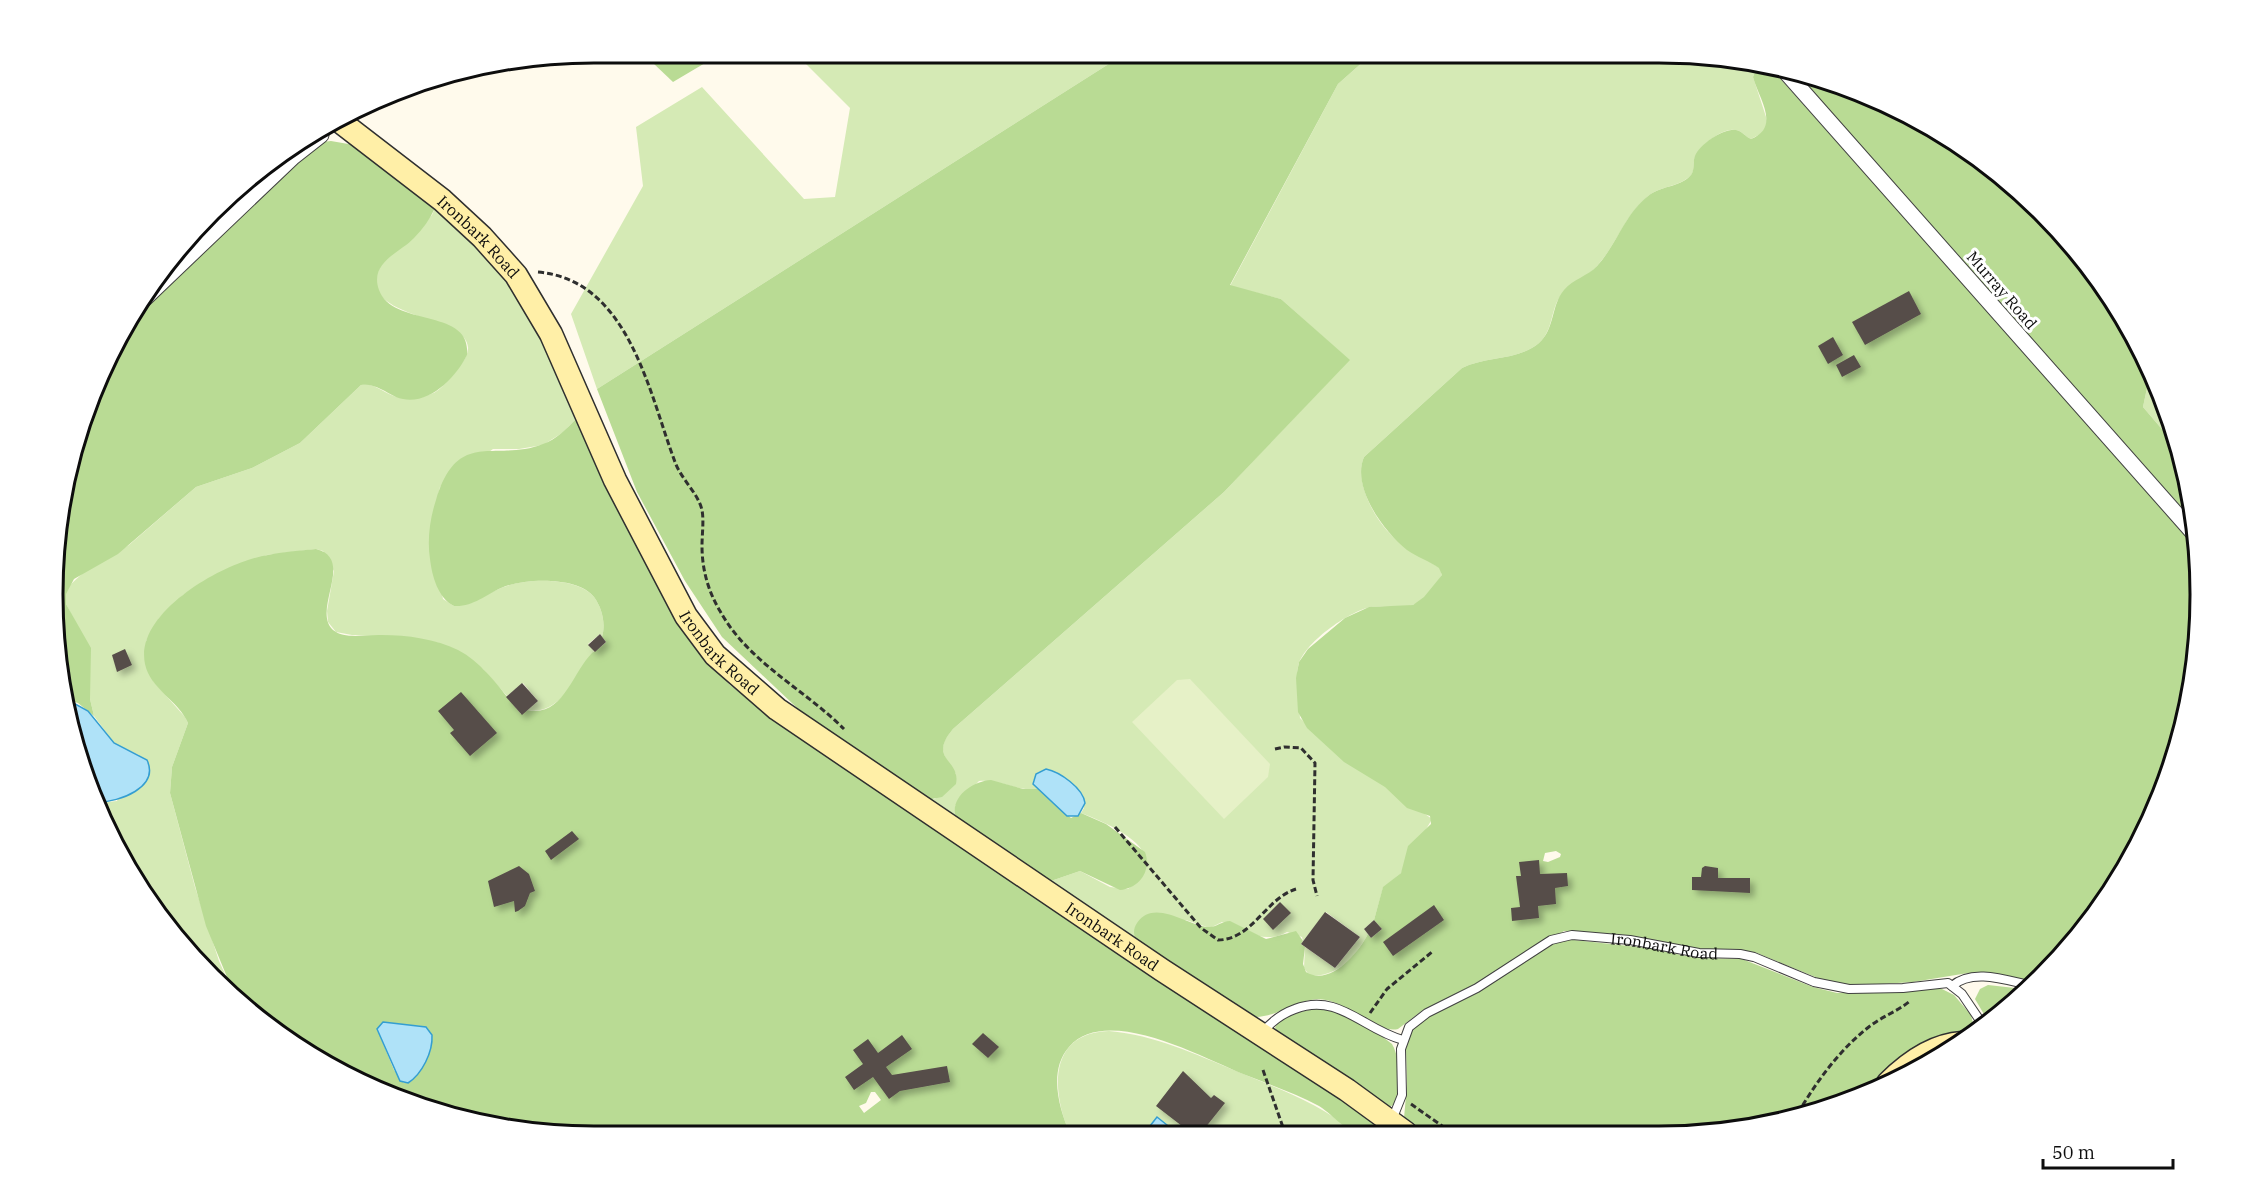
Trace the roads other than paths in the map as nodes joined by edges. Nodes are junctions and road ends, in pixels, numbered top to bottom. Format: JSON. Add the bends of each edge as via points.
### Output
{"nodes":[{"id":1,"x":1793,"y":80,"type":"edge"},
{"id":2,"x":345,"y":125,"type":"edge"},
{"id":3,"x":292,"y":158,"type":"edge"},
{"id":4,"x":172,"y":273,"type":"edge"},
{"id":5,"x":2185,"y":523,"type":"edge"},
{"id":6,"x":2020,"y":984,"type":"edge"},
{"id":7,"x":1952,"y":986,"type":"junction"},
{"id":8,"x":1979,"y":1018,"type":"edge"},
{"id":9,"x":1261,"y":1035,"type":"junction"},
{"id":10,"x":1403,"y":1040,"type":"junction"},
{"id":11,"x":1398,"y":1126,"type":"edge"},
{"id":12,"x":1399,"y":1126,"type":"edge"}],
"edges":[{"from":1,"to":5,"type":"street","name":"Murray Road"},
{"from":2,"to":9,"type":"street","name":"Ironbark Road","via":[[449,207],[512,271],[551,334],[615,480],[661,572],[686,616],[715,655],[777,709]]},
{"from":3,"to":4,"type":"street"},
{"from":6,"to":7,"type":"lane","name":"Ironbark Road","via":[[1978,977],[1963,979]]},
{"from":7,"to":8,"type":"lane","via":[[1967,999]]},
{"from":7,"to":10,"type":"lane","name":"Ironbark Road","via":[[1942,982],[1904,988],[1843,988],[1814,982],[1748,955],[1699,953],[1630,940],[1565,935],[1420,1017]]},
{"from":9,"to":10,"type":"lane","via":[[1278,1017],[1314,1004],[1330,1005],[1385,1035]]},
{"from":9,"to":11,"type":"street","name":"Ironbark Road"},
{"from":10,"to":12,"type":"lane","name":"Ironbark Road"}]}
